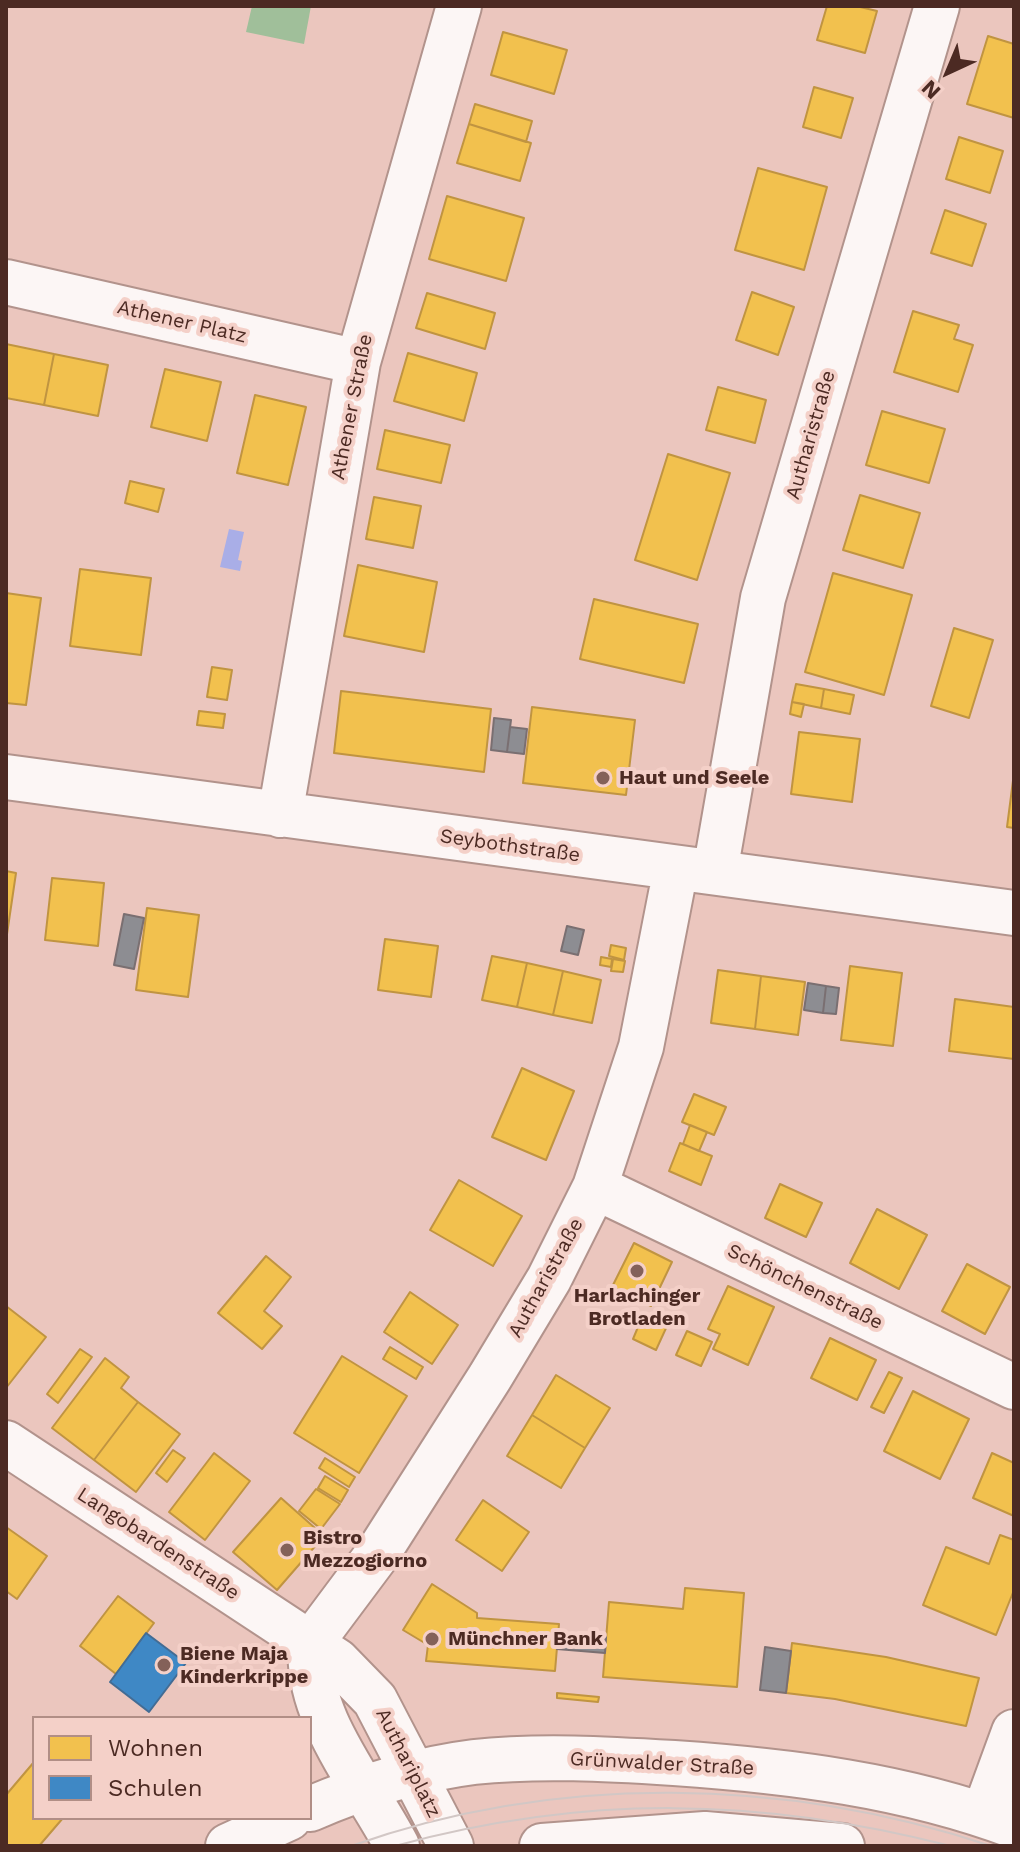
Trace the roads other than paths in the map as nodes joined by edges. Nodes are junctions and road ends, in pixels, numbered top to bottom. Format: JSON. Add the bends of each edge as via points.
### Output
{"nodes":[{"id":1,"x":459,"y":6,"type":"edge"},
{"id":2,"x":937,"y":6,"type":"edge"},
{"id":3,"x":6,"y":282,"type":"edge"},
{"id":4,"x":358,"y":362,"type":"junction"},
{"id":5,"x":6,"y":777,"type":"edge"},
{"id":6,"x":280,"y":815,"type":"junction"},
{"id":7,"x":696,"y":870,"type":"junction"},
{"id":8,"x":1014,"y":913,"type":"edge"},
{"id":9,"x":595,"y":1187,"type":"junction"},
{"id":10,"x":1014,"y":1387,"type":"edge"},
{"id":11,"x":6,"y":1443,"type":"edge"},
{"id":12,"x":311,"y":1643,"type":"junction"},
{"id":13,"x":1014,"y":1732,"type":"edge"},
{"id":14,"x":414,"y":1775,"type":"junction"},
{"id":15,"x":366,"y":1789,"type":"junction"},
{"id":16,"x":312,"y":1808,"type":"edge"},
{"id":17,"x":285,"y":1820,"type":"edge"},
{"id":18,"x":999,"y":1820,"type":"edge"},
{"id":19,"x":228,"y":1846,"type":"edge"},
{"id":20,"x":397,"y":1846,"type":"edge"},
{"id":21,"x":451,"y":1846,"type":"edge"},
{"id":22,"x":542,"y":1846,"type":"edge"},
{"id":23,"x":842,"y":1846,"type":"edge"}],
"edges":[{"from":1,"to":4,"type":"street","name":"Athener Straße"},
{"from":2,"to":7,"type":"street","name":"Autharistraße","via":[[763,598]]},
{"from":3,"to":4,"type":"street","name":"Athener Platz"},
{"from":4,"to":6,"type":"street","name":"Athener Straße"},
{"from":5,"to":6,"type":"street","name":"Seybothstraße"},
{"from":6,"to":7,"type":"street","name":"Seybothstraße"},
{"from":7,"to":8,"type":"street","name":"Seybothstraße"},
{"from":7,"to":9,"type":"street","name":"Autharistraße"},
{"from":9,"to":10,"type":"street","name":"Schönchenstraße"},
{"from":9,"to":12,"type":"street","name":"Autharistraße","via":[[549,1279],[490,1377],[376,1556]]},
{"from":11,"to":12,"type":"street","name":"Langobardenstraße"},
{"from":12,"to":14,"type":"street","name":"Authariplatz","via":[[375,1700]]},
{"from":12,"to":15,"type":"street","via":[[312,1685]]},
{"from":13,"to":18,"type":"street"},
{"from":14,"to":15,"type":"street","name":"Grünwalder Straße"},
{"from":14,"to":18,"type":"street","name":"Grünwalder Straße","via":[[473,1762],[531,1759],[710,1766],[837,1779]]},
{"from":14,"to":21,"type":"street","name":"Authariplatz"},
{"from":15,"to":16,"type":"street","name":"Grünwalder Straße"},
{"from":15,"to":20,"type":"street"},
{"from":17,"to":19,"type":"street"},
{"from":22,"to":23,"type":"street","via":[[705,1834]]}]}
